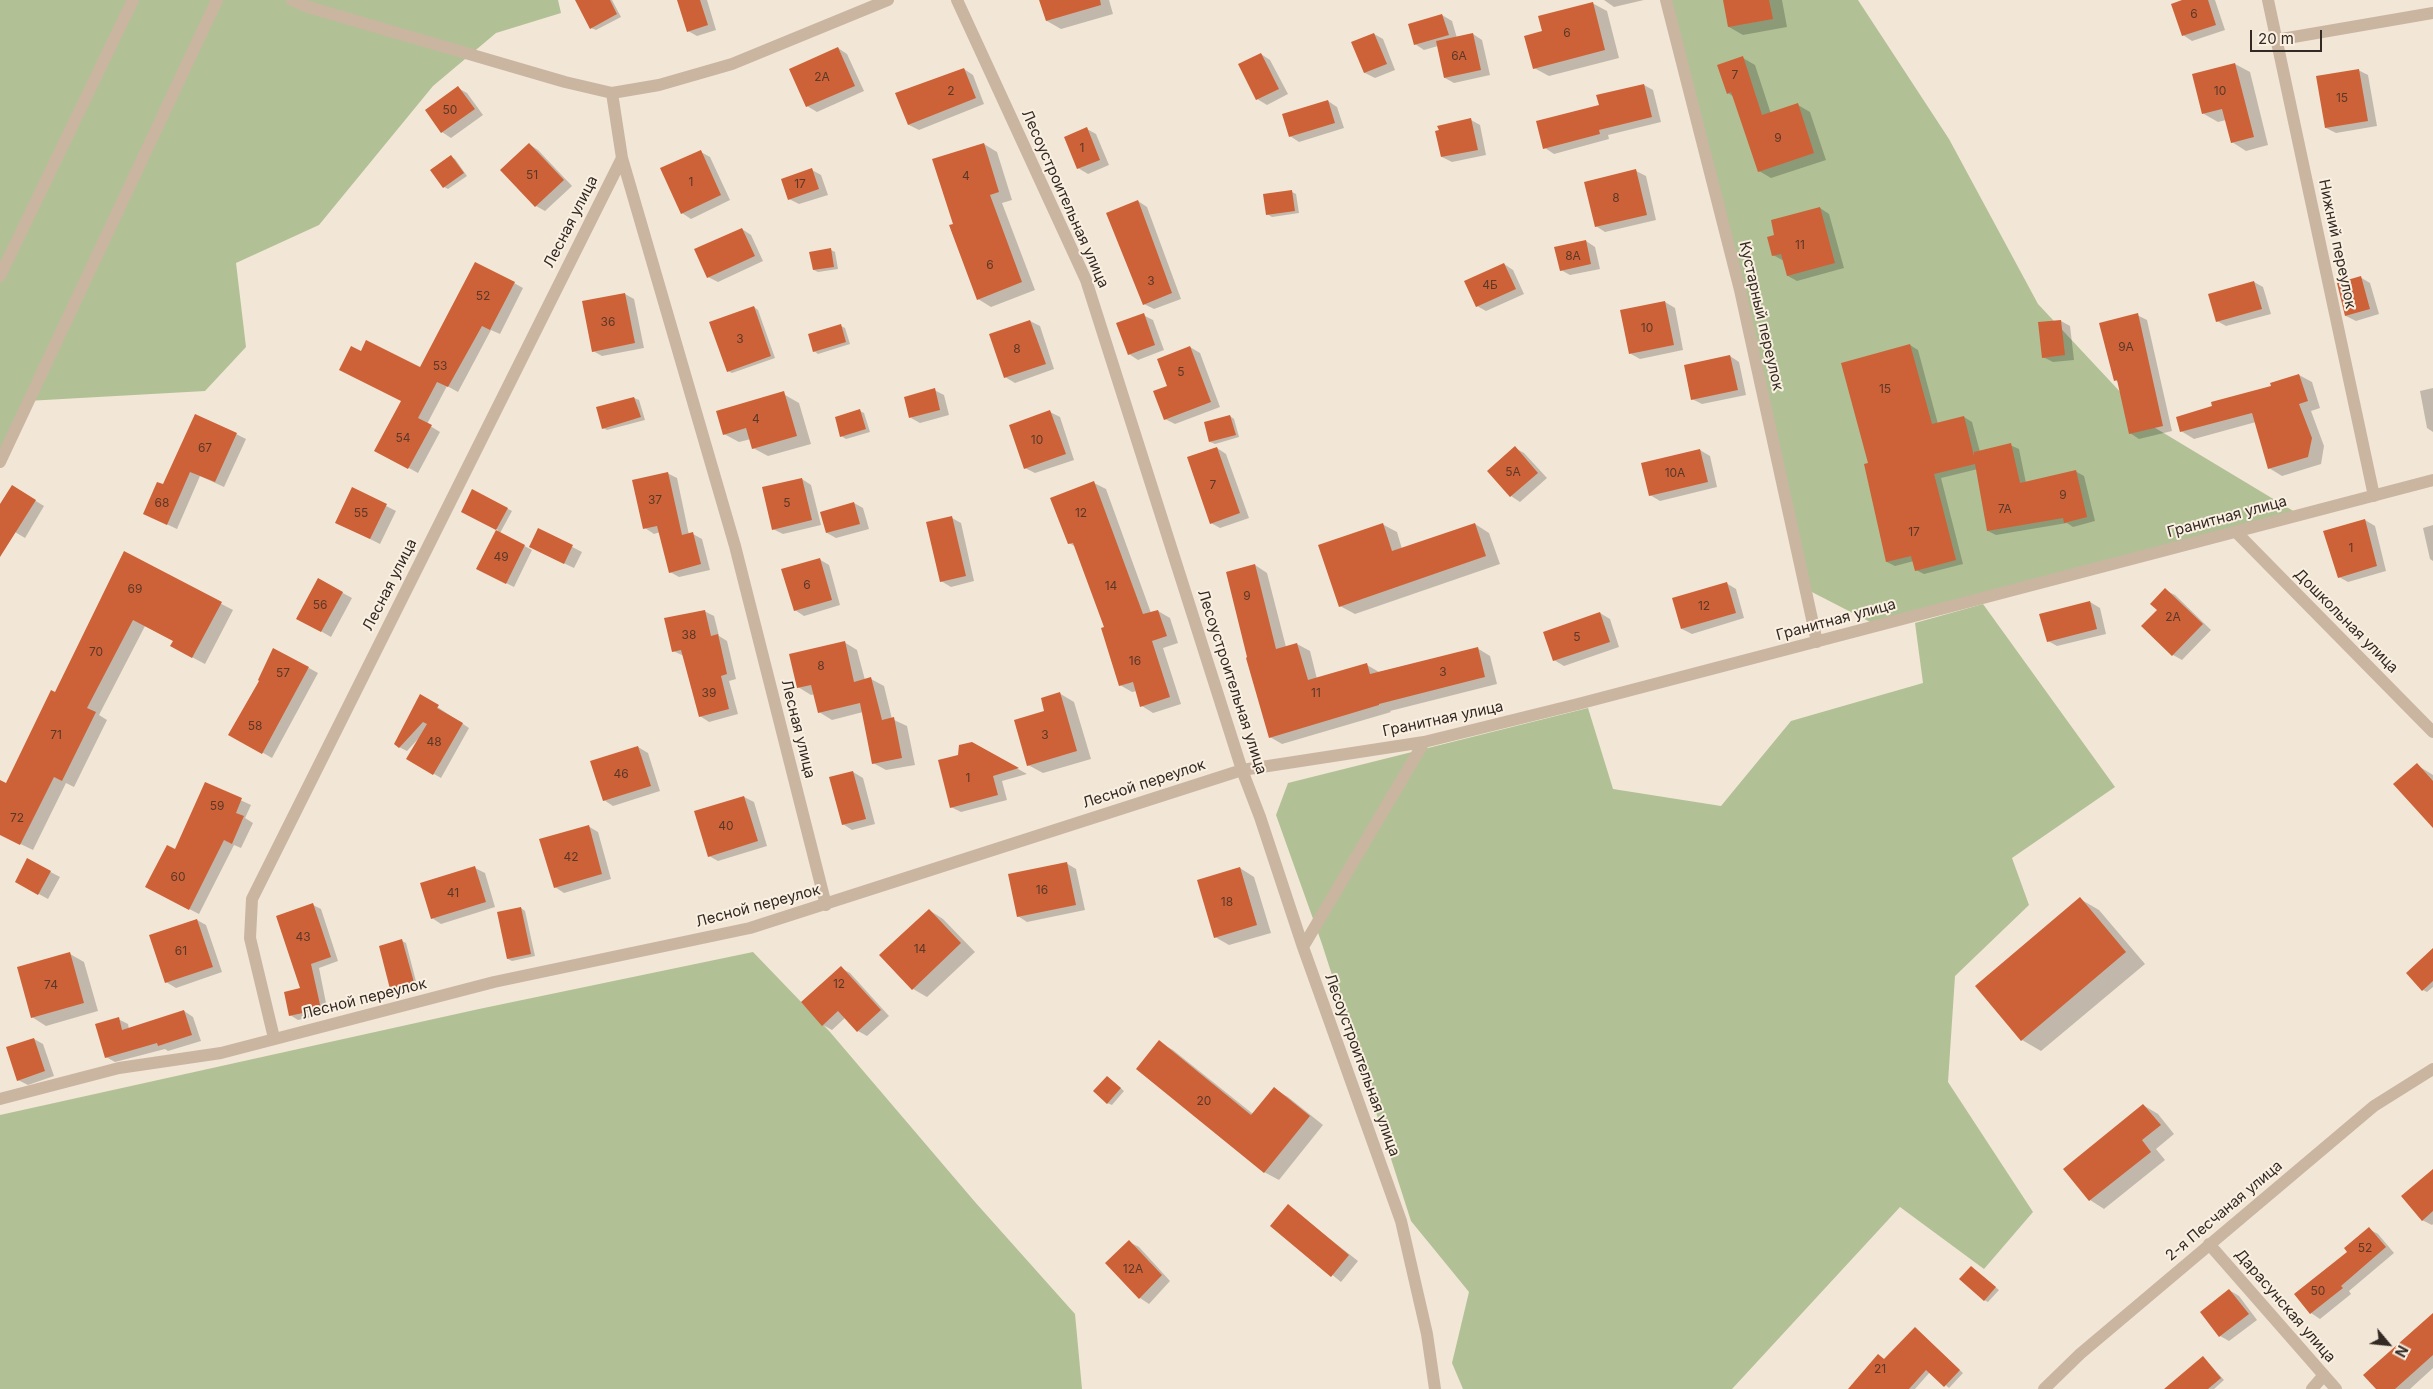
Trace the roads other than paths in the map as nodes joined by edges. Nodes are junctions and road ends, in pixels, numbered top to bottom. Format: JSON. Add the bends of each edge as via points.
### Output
{"nodes":[{"id":1,"x":133,"y":0,"type":"edge"},
{"id":2,"x":218,"y":0,"type":"edge"},
{"id":3,"x":292,"y":0,"type":"edge"},
{"id":4,"x":888,"y":0,"type":"edge"},
{"id":5,"x":956,"y":0,"type":"edge"},
{"id":6,"x":1666,"y":0,"type":"edge"},
{"id":7,"x":2268,"y":0,"type":"edge"},
{"id":8,"x":2433,"y":13,"type":"edge"},
{"id":9,"x":2276,"y":40,"type":"junction"},
{"id":10,"x":612,"y":93,"type":"junction"},
{"id":11,"x":622,"y":158,"type":"junction"},
{"id":12,"x":0,"y":276,"type":"edge"},
{"id":13,"x":0,"y":462,"type":"edge"},
{"id":14,"x":2433,"y":480,"type":"edge"},
{"id":15,"x":2374,"y":496,"type":"junction"},
{"id":16,"x":2236,"y":532,"type":"junction"},
{"id":17,"x":1817,"y":642,"type":"junction"},
{"id":18,"x":2433,"y":732,"type":"edge"},
{"id":19,"x":1424,"y":742,"type":"junction"},
{"id":20,"x":1242,"y":770,"type":"junction"},
{"id":21,"x":826,"y":905,"type":"junction"},
{"id":22,"x":1303,"y":947,"type":"junction"},
{"id":23,"x":274,"y":1038,"type":"junction"},
{"id":24,"x":2433,"y":1069,"type":"edge"},
{"id":25,"x":0,"y":1099,"type":"edge"},
{"id":26,"x":2210,"y":1244,"type":"junction"},
{"id":27,"x":2324,"y":1375,"type":"junction"},
{"id":28,"x":1435,"y":1389,"type":"edge"},
{"id":29,"x":2044,"y":1389,"type":"edge"},
{"id":30,"x":2312,"y":1389,"type":"edge"},
{"id":31,"x":2336,"y":1389,"type":"edge"}],
"edges":[{"from":1,"to":12,"type":"street"},
{"from":2,"to":13,"type":"street"},
{"from":3,"to":10,"type":"street","via":[[565,82]]},
{"from":4,"to":10,"type":"street","via":[[732,64],[659,85]]},
{"from":5,"to":20,"type":"street","name":"Лесоустроительная улица","via":[[1086,280]]},
{"from":6,"to":17,"type":"street","name":"Кустарный переулок","via":[[1740,290]]},
{"from":7,"to":9,"type":"street","name":"Нижний переулок"},
{"from":8,"to":9,"type":"street"},
{"from":9,"to":15,"type":"street","name":"Нижний переулок"},
{"from":10,"to":11,"type":"street","name":"Лесная улица"},
{"from":11,"to":21,"type":"street","name":"Лесная улица","via":[[735,546]]},
{"from":11,"to":23,"type":"street","name":"Лесная улица","via":[[252,898],[250,938]]},
{"from":14,"to":15,"type":"street","name":"Гранитная улица"},
{"from":15,"to":16,"type":"street","name":"Гранитная улица"},
{"from":16,"to":17,"type":"street","name":"Гранитная улица"},
{"from":16,"to":18,"type":"street","name":"Дошкольная улица"},
{"from":17,"to":19,"type":"street","name":"Гранитная улица"},
{"from":19,"to":20,"type":"street","name":"Гранитная улица"},
{"from":19,"to":22,"type":"street"},
{"from":20,"to":21,"type":"street","name":"Лесной переулок"},
{"from":20,"to":22,"type":"street","name":"Лесоустроительная улица"},
{"from":21,"to":23,"type":"street","name":"Лесной переулок","via":[[750,928],[494,982]]},
{"from":22,"to":28,"type":"street","name":"Лесоустроительная улица","via":[[1400,1221],[1427,1334]]},
{"from":23,"to":25,"type":"street","name":"Лесной переулок","via":[[221,1053],[119,1068]]},
{"from":24,"to":26,"type":"street","name":"2-я Песчаная улица","via":[[2374,1106]]},
{"from":26,"to":27,"type":"street","name":"Дарасунская улица"},
{"from":26,"to":29,"type":"street","name":"2-я Песчаная улица","via":[[2080,1354]]},
{"from":27,"to":30,"type":"street"},
{"from":27,"to":31,"type":"street","name":"Дарасунская улица"}]}
